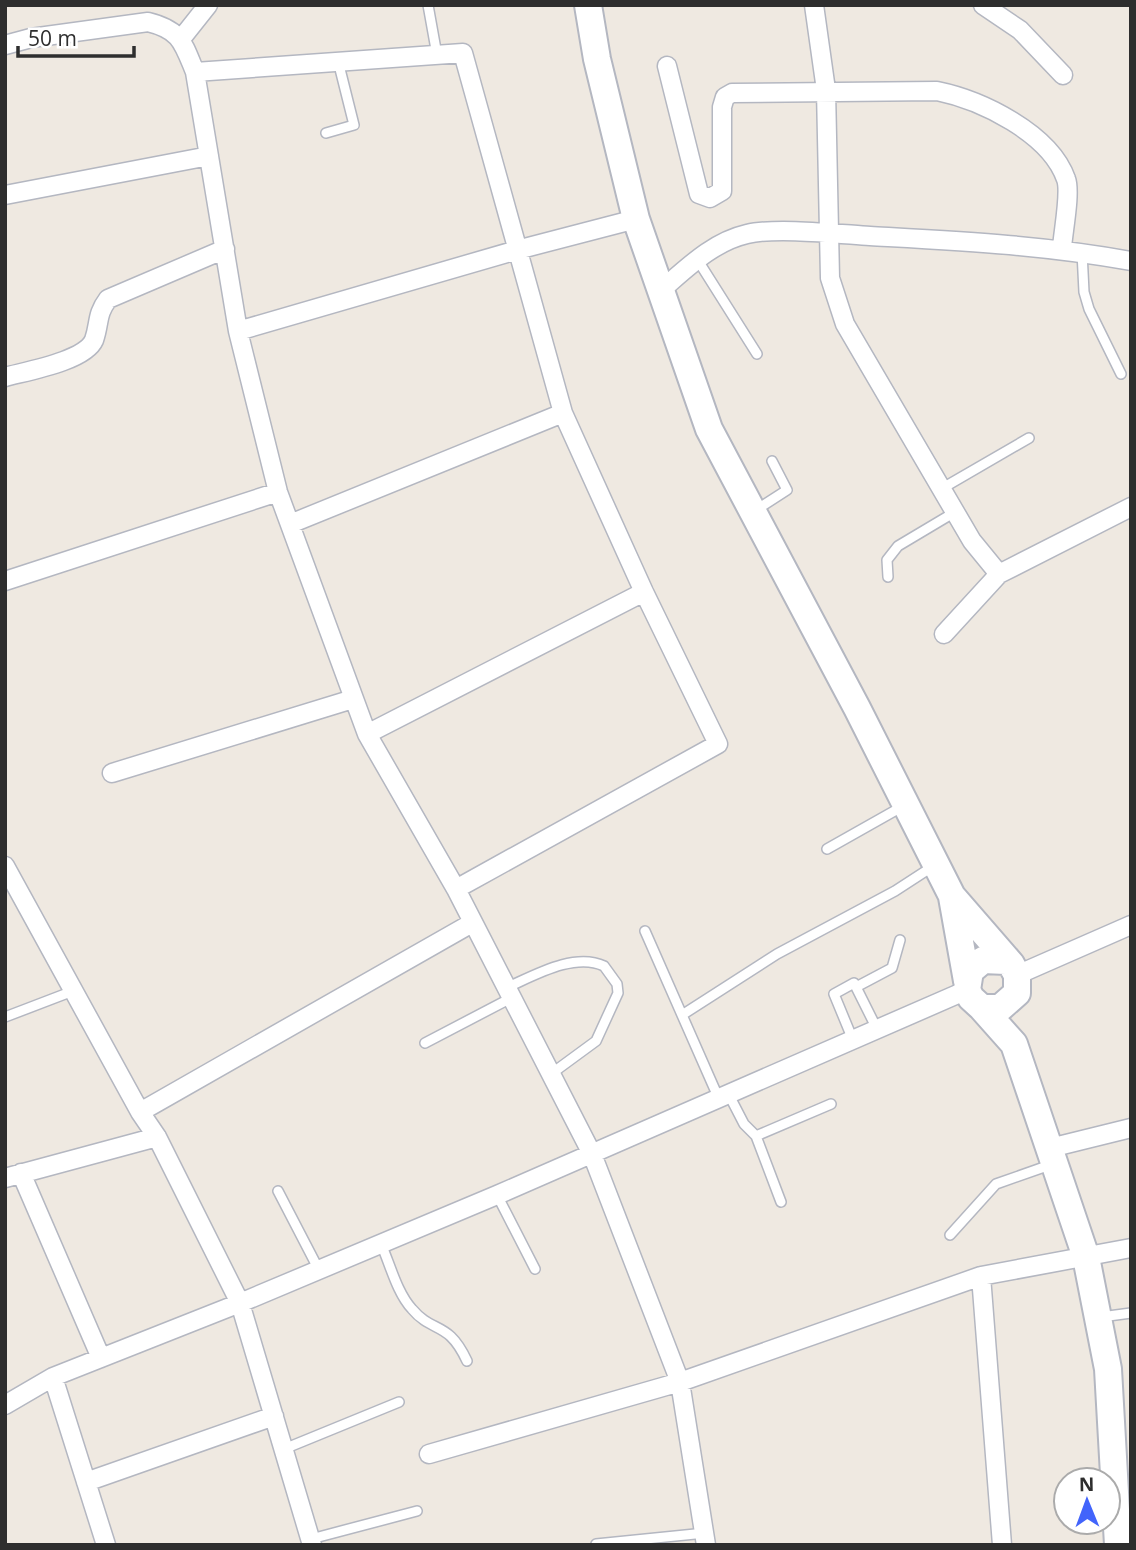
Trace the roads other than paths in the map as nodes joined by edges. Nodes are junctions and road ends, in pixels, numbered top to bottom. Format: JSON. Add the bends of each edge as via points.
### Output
{"nodes":[{"id":1,"x":208,"y":5,"type":"edge"},
{"id":2,"x":428,"y":5,"type":"edge"},
{"id":3,"x":588,"y":5,"type":"edge"},
{"id":4,"x":814,"y":5,"type":"edge"},
{"id":5,"x":983,"y":5,"type":"edge"},
{"id":6,"x":181,"y":39,"type":"junction"},
{"id":7,"x":5,"y":44,"type":"edge"},
{"id":8,"x":437,"y":55,"type":"junction"},
{"id":9,"x":338,"y":61,"type":"junction"},
{"id":10,"x":667,"y":66,"type":"dead end"},
{"id":11,"x":195,"y":72,"type":"junction"},
{"id":12,"x":1063,"y":75,"type":"dead end"},
{"id":13,"x":826,"y":90,"type":"junction"},
{"id":14,"x":326,"y":133,"type":"dead end"},
{"id":15,"x":209,"y":156,"type":"junction"},
{"id":16,"x":5,"y":195,"type":"edge"},
{"id":17,"x":636,"y":219,"type":"junction"},
{"id":18,"x":830,"y":233,"type":"junction"},
{"id":19,"x":1062,"y":248,"type":"junction"},
{"id":20,"x":225,"y":249,"type":"junction"},
{"id":21,"x":517,"y":250,"type":"junction"},
{"id":22,"x":1082,"y":252,"type":"junction"},
{"id":23,"x":697,"y":259,"type":"junction"},
{"id":24,"x":1131,"y":261,"type":"edge"},
{"id":25,"x":660,"y":292,"type":"junction"},
{"id":26,"x":238,"y":331,"type":"junction"},
{"id":27,"x":757,"y":354,"type":"dead end"},
{"id":28,"x":1121,"y":374,"type":"dead end"},
{"id":29,"x":5,"y":377,"type":"edge"},
{"id":30,"x":563,"y":413,"type":"junction"},
{"id":31,"x":1029,"y":438,"type":"dead end"},
{"id":32,"x":772,"y":461,"type":"dead end"},
{"id":33,"x":941,"y":489,"type":"junction"},
{"id":34,"x":278,"y":492,"type":"junction"},
{"id":35,"x":1131,"y":507,"type":"edge"},
{"id":36,"x":955,"y":512,"type":"junction"},
{"id":37,"x":752,"y":513,"type":"junction"},
{"id":38,"x":290,"y":524,"type":"junction"},
{"id":39,"x":999,"y":574,"type":"junction"},
{"id":40,"x":888,"y":577,"type":"dead end"},
{"id":41,"x":5,"y":581,"type":"edge"},
{"id":42,"x":644,"y":592,"type":"junction"},
{"id":43,"x":944,"y":634,"type":"dead end"},
{"id":44,"x":353,"y":699,"type":"junction"},
{"id":45,"x":367,"y":734,"type":"junction"},
{"id":46,"x":112,"y":773,"type":"dead end"},
{"id":47,"x":906,"y":805,"type":"junction"},
{"id":48,"x":827,"y":849,"type":"dead end"},
{"id":49,"x":936,"y":863,"type":"junction"},
{"id":50,"x":5,"y":866,"type":"edge"},
{"id":51,"x":456,"y":889,"type":"junction"},
{"id":52,"x":952,"y":895,"type":"junction"},
{"id":53,"x":472,"y":923,"type":"junction"},
{"id":54,"x":1131,"y":925,"type":"edge"},
{"id":55,"x":645,"y":931,"type":"dead end"},
{"id":56,"x":900,"y":940,"type":"dead end"},
{"id":57,"x":1013,"y":976,"type":"junction"},
{"id":58,"x":858,"y":986,"type":"junction"},
{"id":59,"x":73,"y":991,"type":"junction"},
{"id":60,"x":511,"y":992,"type":"junction"},
{"id":61,"x":972,"y":993,"type":"junction"},
{"id":62,"x":682,"y":1015,"type":"junction"},
{"id":63,"x":5,"y":1017,"type":"edge"},
{"id":64,"x":877,"y":1029,"type":"junction"},
{"id":65,"x":853,"y":1040,"type":"junction"},
{"id":66,"x":425,"y":1043,"type":"dead end"},
{"id":67,"x":1014,"y":1044,"type":"junction"},
{"id":68,"x":551,"y":1073,"type":"junction"},
{"id":69,"x":724,"y":1097,"type":"junction"},
{"id":70,"x":831,"y":1104,"type":"dead end"},
{"id":71,"x":139,"y":1112,"type":"junction"},
{"id":72,"x":1131,"y":1128,"type":"edge"},
{"id":73,"x":755,"y":1136,"type":"junction"},
{"id":74,"x":158,"y":1137,"type":"junction"},
{"id":75,"x":592,"y":1154,"type":"junction"},
{"id":76,"x":1053,"y":1155,"type":"junction"},
{"id":77,"x":13,"y":1176,"type":"edge"},
{"id":78,"x":278,"y":1191,"type":"dead end"},
{"id":79,"x":497,"y":1195,"type":"junction"},
{"id":80,"x":781,"y":1202,"type":"dead end"},
{"id":81,"x":950,"y":1234,"type":"dead end"},
{"id":82,"x":381,"y":1244,"type":"junction"},
{"id":83,"x":1131,"y":1248,"type":"edge"},
{"id":84,"x":1086,"y":1257,"type":"junction"},
{"id":85,"x":535,"y":1269,"type":"dead end"},
{"id":86,"x":319,"y":1270,"type":"junction"},
{"id":87,"x":981,"y":1276,"type":"junction"},
{"id":88,"x":240,"y":1303,"type":"junction"},
{"id":89,"x":1131,"y":1313,"type":"edge"},
{"id":90,"x":1099,"y":1317,"type":"junction"},
{"id":91,"x":101,"y":1358,"type":"junction"},
{"id":92,"x":467,"y":1361,"type":"dead end"},
{"id":93,"x":53,"y":1377,"type":"junction"},
{"id":94,"x":680,"y":1382,"type":"junction"},
{"id":95,"x":399,"y":1402,"type":"dead end"},
{"id":96,"x":5,"y":1405,"type":"edge"},
{"id":97,"x":274,"y":1416,"type":"junction"},
{"id":98,"x":284,"y":1449,"type":"junction"},
{"id":99,"x":429,"y":1454,"type":"dead end"},
{"id":100,"x":86,"y":1482,"type":"junction"},
{"id":101,"x":417,"y":1511,"type":"dead end"},
{"id":102,"x":706,"y":1539,"type":"edge"},
{"id":103,"x":312,"y":1542,"type":"edge"},
{"id":104,"x":596,"y":1544,"type":"edge"},
{"id":105,"x":106,"y":1545,"type":"edge"},
{"id":106,"x":1002,"y":1545,"type":"edge"},
{"id":107,"x":1118,"y":1545,"type":"edge"}],
"edges":[{"from":1,"to":6,"type":"street"},
{"from":2,"to":8,"type":"lane"},
{"from":3,"to":17,"type":"street"},
{"from":4,"to":13,"type":"street"},
{"from":5,"to":12,"type":"street","via":[[1020,30]]},
{"from":6,"to":7,"type":"street","via":[[167,26],[148,22]]},
{"from":6,"to":11,"type":"street"},
{"from":8,"to":9,"type":"street"},
{"from":8,"to":21,"type":"street","via":[[463,53]]},
{"from":9,"to":11,"type":"street"},
{"from":9,"to":14,"type":"lane","via":[[354,125]]},
{"from":10,"to":13,"type":"street","via":[[699,194],[710,198],[722,191],[725,97],[732,93]]},
{"from":11,"to":15,"type":"street"},
{"from":13,"to":18,"type":"street"},
{"from":13,"to":19,"type":"street","via":[[937,91],[967,97],[1039,139],[1067,180]]},
{"from":15,"to":16,"type":"street"},
{"from":15,"to":20,"type":"street"},
{"from":17,"to":21,"type":"street"},
{"from":17,"to":25,"type":"street"},
{"from":18,"to":19,"type":"street"},
{"from":18,"to":23,"type":"street","via":[[750,233]]},
{"from":18,"to":33,"type":"street","via":[[830,278],[845,324]]},
{"from":19,"to":22,"type":"street"},
{"from":20,"to":26,"type":"street"},
{"from":20,"to":29,"type":"street","via":[[108,299],[99,313],[93,341],[82,355]]},
{"from":21,"to":26,"type":"street"},
{"from":21,"to":30,"type":"street"},
{"from":22,"to":24,"type":"street"},
{"from":22,"to":28,"type":"lane","via":[[1089,309]]},
{"from":23,"to":25,"type":"street"},
{"from":23,"to":27,"type":"lane"},
{"from":25,"to":37,"type":"street","via":[[709,429]]},
{"from":26,"to":34,"type":"street"},
{"from":30,"to":38,"type":"street"},
{"from":30,"to":42,"type":"street"},
{"from":31,"to":33,"type":"lane"},
{"from":32,"to":37,"type":"lane","via":[[787,490]]},
{"from":33,"to":36,"type":"street"},
{"from":34,"to":38,"type":"street"},
{"from":34,"to":41,"type":"street"},
{"from":35,"to":39,"type":"street"},
{"from":36,"to":39,"type":"street"},
{"from":36,"to":40,"type":"lane","via":[[898,546],[887,561]]},
{"from":37,"to":47,"type":"street"},
{"from":38,"to":44,"type":"street"},
{"from":39,"to":43,"type":"street"},
{"from":42,"to":45,"type":"street"},
{"from":42,"to":51,"type":"street","via":[[718,744]]},
{"from":44,"to":45,"type":"street"},
{"from":44,"to":46,"type":"street"},
{"from":45,"to":51,"type":"street"},
{"from":47,"to":48,"type":"lane"},
{"from":47,"to":49,"type":"street"},
{"from":49,"to":52,"type":"street"},
{"from":49,"to":62,"type":"lane","via":[[895,891],[777,954]]},
{"from":50,"to":59,"type":"street"},
{"from":51,"to":53,"type":"street"},
{"from":52,"to":57,"type":"street"},
{"from":52,"to":61,"type":"street"},
{"from":53,"to":60,"type":"street"},
{"from":53,"to":71,"type":"street"},
{"from":54,"to":57,"type":"street"},
{"from":55,"to":62,"type":"lane"},
{"from":56,"to":58,"type":"lane","via":[[892,968]]},
{"from":57,"to":61,"type":"street","via":[[1000,1008]]},
{"from":57,"to":61,"type":"street","via":[[983,960],[970,971]]},
{"from":57,"to":67,"type":"street"},
{"from":58,"to":64,"type":"lane"},
{"from":58,"to":65,"type":"lane","via":[[854,983],[834,994]]},
{"from":59,"to":63,"type":"lane"},
{"from":59,"to":71,"type":"street"},
{"from":60,"to":66,"type":"lane"},
{"from":60,"to":68,"type":"street"},
{"from":60,"to":68,"type":"lane","via":[[543,972],[583,962],[604,966],[617,984],[618,993],[596,1041]]},
{"from":61,"to":64,"type":"street"},
{"from":61,"to":67,"type":"street"},
{"from":62,"to":69,"type":"lane"},
{"from":64,"to":65,"type":"street"},
{"from":65,"to":69,"type":"street"},
{"from":67,"to":76,"type":"street"},
{"from":68,"to":75,"type":"street"},
{"from":69,"to":73,"type":"lane"},
{"from":69,"to":75,"type":"street"},
{"from":70,"to":73,"type":"lane"},
{"from":71,"to":74,"type":"street"},
{"from":72,"to":76,"type":"street"},
{"from":73,"to":80,"type":"lane"},
{"from":74,"to":77,"type":"street"},
{"from":74,"to":88,"type":"street"},
{"from":75,"to":79,"type":"street"},
{"from":75,"to":94,"type":"street"},
{"from":76,"to":81,"type":"lane","via":[[996,1184]]},
{"from":76,"to":84,"type":"street"},
{"from":77,"to":91,"type":"street"},
{"from":78,"to":86,"type":"lane"},
{"from":79,"to":82,"type":"street"},
{"from":79,"to":85,"type":"lane"},
{"from":82,"to":86,"type":"street"},
{"from":82,"to":92,"type":"lane","via":[[408,1306],[451,1334]]},
{"from":83,"to":84,"type":"street"},
{"from":84,"to":87,"type":"street"},
{"from":84,"to":90,"type":"street"},
{"from":86,"to":88,"type":"street"},
{"from":87,"to":94,"type":"street"},
{"from":87,"to":106,"type":"street"},
{"from":88,"to":91,"type":"street"},
{"from":88,"to":97,"type":"street"},
{"from":89,"to":90,"type":"lane"},
{"from":90,"to":107,"type":"street","via":[[1109,1379]]},
{"from":91,"to":93,"type":"street"},
{"from":93,"to":96,"type":"street"},
{"from":93,"to":100,"type":"street"},
{"from":94,"to":99,"type":"street"},
{"from":94,"to":102,"type":"street"},
{"from":95,"to":98,"type":"lane"},
{"from":97,"to":98,"type":"street"},
{"from":97,"to":100,"type":"street"},
{"from":98,"to":103,"type":"street"},
{"from":100,"to":105,"type":"street"},
{"from":101,"to":103,"type":"lane"},
{"from":102,"to":104,"type":"lane"}]}
